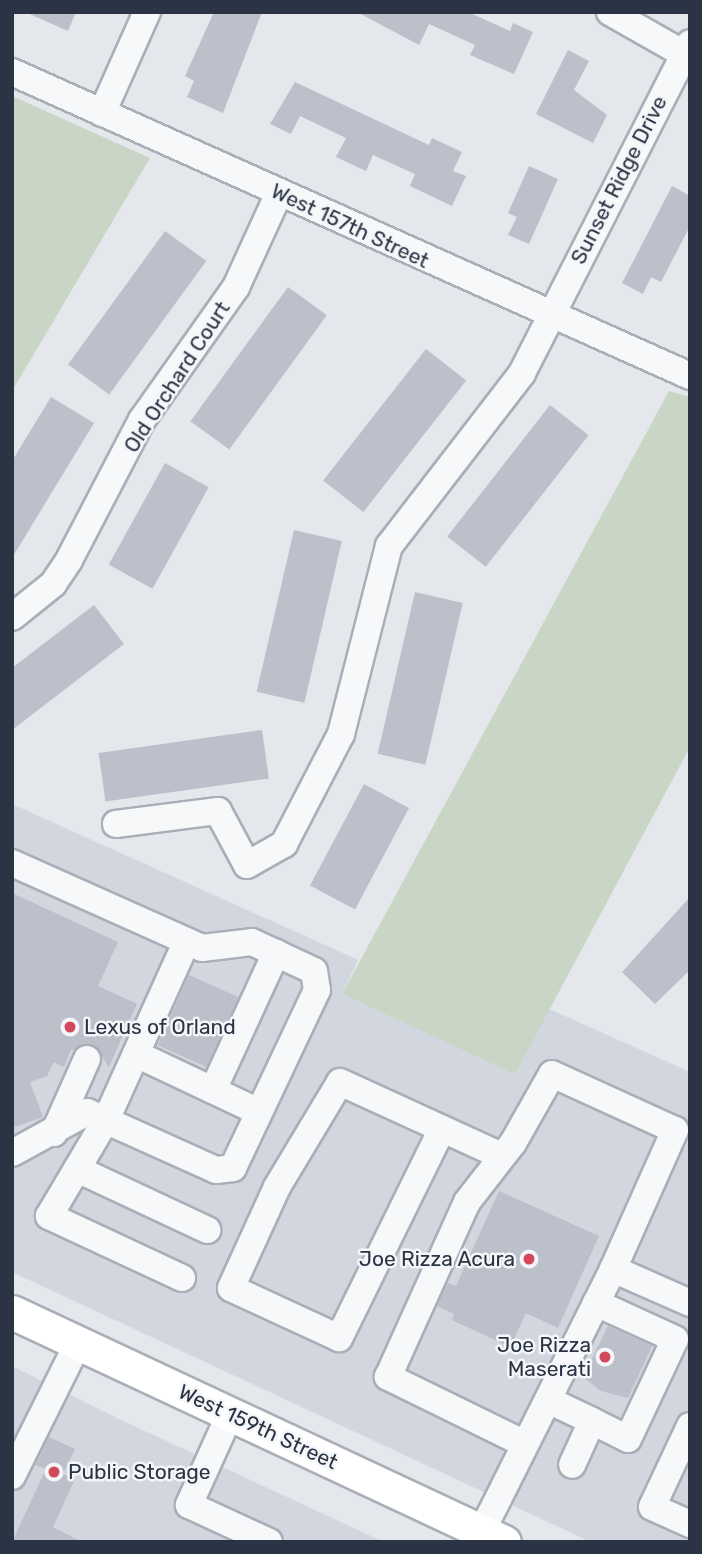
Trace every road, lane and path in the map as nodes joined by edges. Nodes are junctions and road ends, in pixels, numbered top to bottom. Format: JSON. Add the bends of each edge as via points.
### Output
{"nodes":[{"id":1,"x":147,"y":12,"type":"edge"},
{"id":2,"x":610,"y":12,"type":"edge"},
{"id":3,"x":687,"y":48,"type":"edge"},
{"id":4,"x":12,"y":72,"type":"edge"},
{"id":5,"x":102,"y":113,"type":"junction"},
{"id":6,"x":279,"y":193,"type":"junction"},
{"id":7,"x":548,"y":317,"type":"junction"},
{"id":8,"x":690,"y":376,"type":"edge"},
{"id":9,"x":12,"y":617,"type":"edge"},
{"id":10,"x":116,"y":824,"type":"dead end"},
{"id":11,"x":12,"y":863,"type":"edge"},
{"id":12,"x":187,"y":941,"type":"junction"},
{"id":13,"x":276,"y":953,"type":"junction"},
{"id":14,"x":136,"y":1054,"type":"junction"},
{"id":15,"x":87,"y":1059,"type":"dead end"},
{"id":16,"x":213,"y":1090,"type":"junction"},
{"id":17,"x":259,"y":1112,"type":"junction"},
{"id":18,"x":106,"y":1120,"type":"junction"},
{"id":19,"x":442,"y":1129,"type":"junction"},
{"id":20,"x":54,"y":1132,"type":"junction"},
{"id":21,"x":12,"y":1153,"type":"edge"},
{"id":22,"x":502,"y":1156,"type":"junction"},
{"id":23,"x":77,"y":1169,"type":"junction"},
{"id":24,"x":206,"y":1230,"type":"dead end"},
{"id":25,"x":613,"y":1269,"type":"junction"},
{"id":26,"x":182,"y":1278,"type":"dead end"},
{"id":27,"x":596,"y":1303,"type":"junction"},
{"id":28,"x":690,"y":1303,"type":"edge"},
{"id":29,"x":12,"y":1312,"type":"edge"},
{"id":30,"x":78,"y":1343,"type":"junction"},
{"id":31,"x":548,"y":1400,"type":"junction"},
{"id":32,"x":230,"y":1414,"type":"junction"},
{"id":33,"x":592,"y":1422,"type":"junction"},
{"id":34,"x":690,"y":1426,"type":"edge"},
{"id":35,"x":526,"y":1444,"type":"junction"},
{"id":36,"x":572,"y":1465,"type":"dead end"},
{"id":37,"x":12,"y":1476,"type":"edge"},
{"id":38,"x":690,"y":1524,"type":"edge"},
{"id":39,"x":493,"y":1536,"type":"edge"},
{"id":40,"x":269,"y":1542,"type":"edge"}],
"edges":[{"from":1,"to":5,"type":"street"},
{"from":2,"to":3,"type":"street"},
{"from":3,"to":7,"type":"street","name":"Sunset Ridge Drive"},
{"from":4,"to":5,"type":"street","name":"West 157th Street"},
{"from":5,"to":6,"type":"street","name":"West 157th Street"},
{"from":6,"to":7,"type":"street","name":"West 157th Street"},
{"from":6,"to":9,"type":"street","name":"Old Orchard Court","via":[[236,287],[142,421],[69,559],[53,584]]},
{"from":7,"to":8,"type":"street","name":"West 157th Street"},
{"from":7,"to":10,"type":"street","name":"Sunset Ridge Drive","via":[[510,392],[389,546],[341,734],[284,844],[247,865],[218,811]]},
{"from":11,"to":12,"type":"street"},
{"from":12,"to":13,"type":"street","via":[[202,948],[252,942]]},
{"from":12,"to":14,"type":"street"},
{"from":13,"to":16,"type":"street"},
{"from":13,"to":17,"type":"street","via":[[314,971],[317,990]]},
{"from":14,"to":16,"type":"street"},
{"from":14,"to":18,"type":"street"},
{"from":15,"to":20,"type":"street"},
{"from":16,"to":17,"type":"street"},
{"from":17,"to":18,"type":"street","via":[[233,1168],[216,1170]]},
{"from":18,"to":20,"type":"street","via":[[87,1112]]},
{"from":18,"to":23,"type":"street"},
{"from":19,"to":19,"type":"street","via":[[340,1082],[277,1187],[231,1287],[339,1338]]},
{"from":19,"to":22,"type":"street"},
{"from":20,"to":21,"type":"street"},
{"from":22,"to":25,"type":"street","via":[[552,1074],[674,1130]]},
{"from":22,"to":35,"type":"street","via":[[467,1202],[388,1377]]},
{"from":23,"to":24,"type":"street"},
{"from":23,"to":26,"type":"street","via":[[49,1216]]},
{"from":25,"to":27,"type":"street"},
{"from":25,"to":28,"type":"street"},
{"from":27,"to":31,"type":"street"},
{"from":27,"to":33,"type":"street","via":[[675,1339],[628,1439]]},
{"from":29,"to":30,"type":"main road","name":"West 159th Street"},
{"from":30,"to":32,"type":"main road","name":"West 159th Street"},
{"from":30,"to":37,"type":"street"},
{"from":31,"to":33,"type":"street"},
{"from":31,"to":35,"type":"street"},
{"from":32,"to":39,"type":"main road","name":"West 159th Street"},
{"from":32,"to":40,"type":"street","via":[[189,1505]]},
{"from":33,"to":36,"type":"street"},
{"from":34,"to":38,"type":"street","via":[[652,1507]]},
{"from":35,"to":39,"type":"street"}]}
